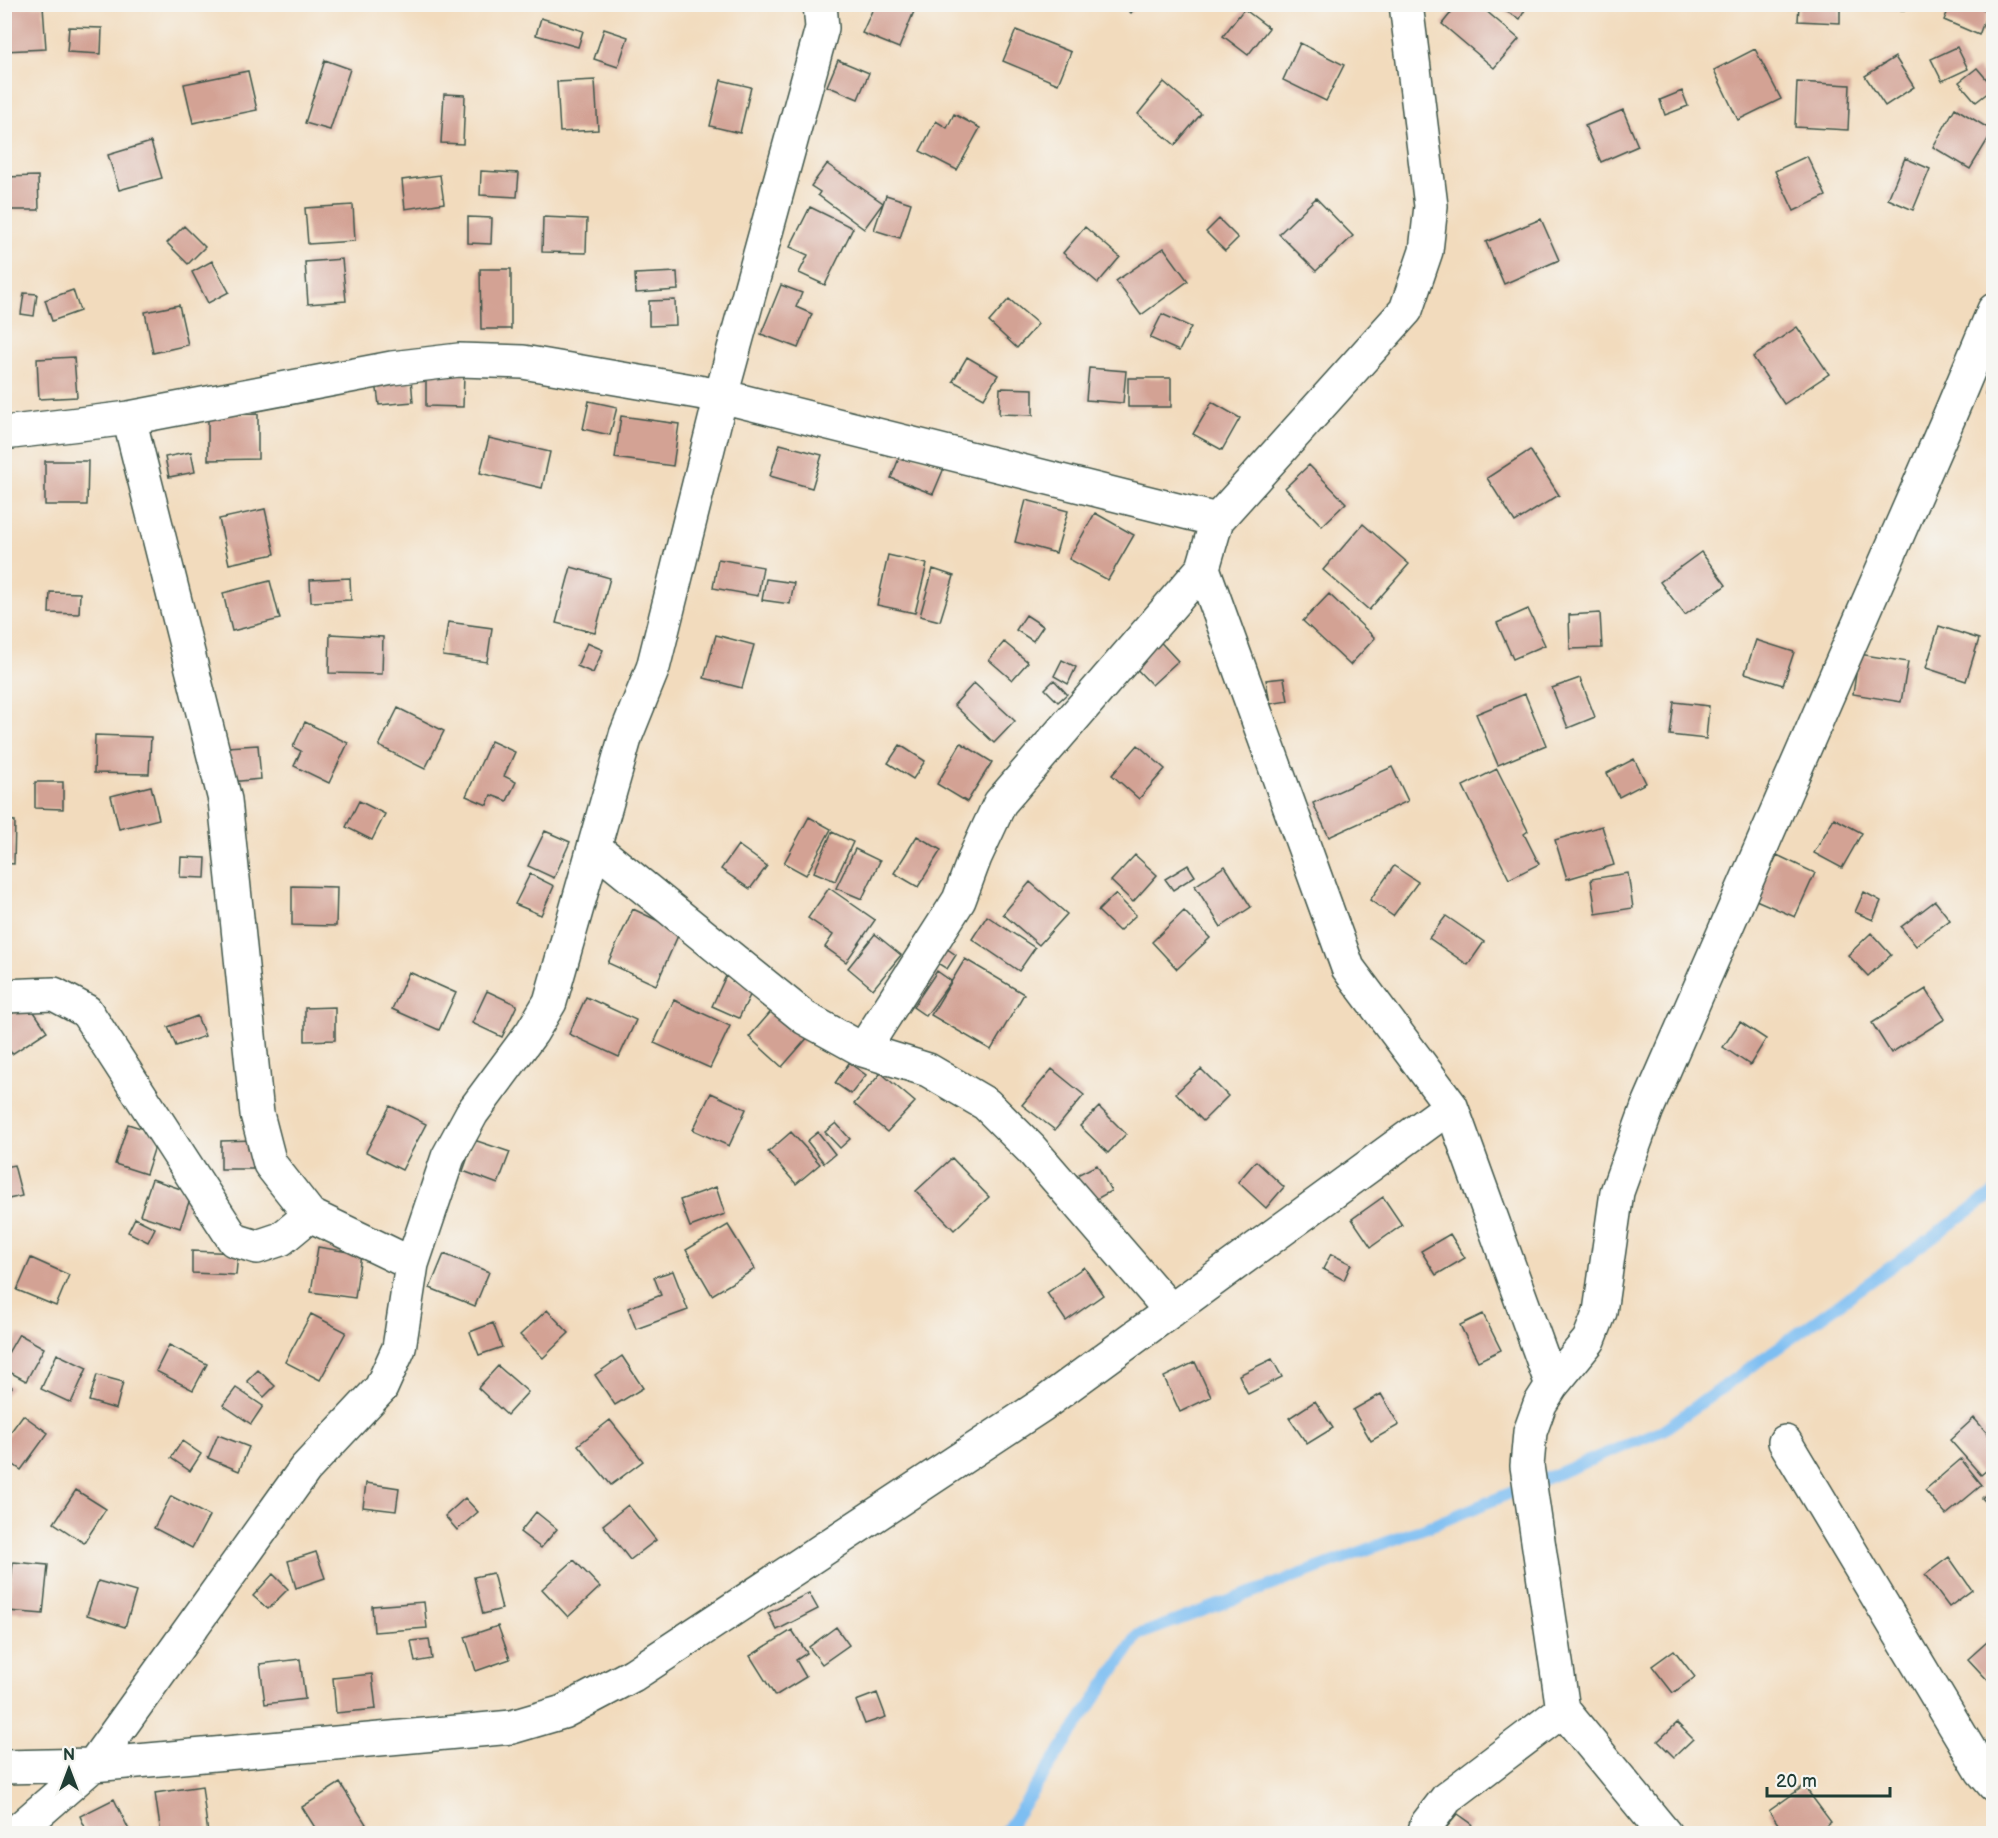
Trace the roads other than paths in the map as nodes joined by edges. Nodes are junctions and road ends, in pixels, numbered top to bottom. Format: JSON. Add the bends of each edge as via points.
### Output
{"nodes":[{"id":1,"x":820,"y":4,"type":"edge"},
{"id":2,"x":1406,"y":4,"type":"edge"},
{"id":3,"x":1994,"y":310,"type":"edge"},
{"id":4,"x":721,"y":396,"type":"junction"},
{"id":5,"x":129,"y":418,"type":"junction"},
{"id":6,"x":4,"y":433,"type":"edge"},
{"id":7,"x":1218,"y":520,"type":"junction"},
{"id":8,"x":1203,"y":568,"type":"junction"},
{"id":9,"x":594,"y":846,"type":"junction"},
{"id":10,"x":4,"y":996,"type":"edge"},
{"id":11,"x":863,"y":1050,"type":"junction"},
{"id":12,"x":1451,"y":1106,"type":"junction"},
{"id":13,"x":310,"y":1215,"type":"junction"},
{"id":14,"x":412,"y":1264,"type":"junction"},
{"id":15,"x":1171,"y":1311,"type":"junction"},
{"id":16,"x":1552,"y":1385,"type":"junction"},
{"id":17,"x":1785,"y":1442,"type":"dead end"},
{"id":18,"x":1563,"y":1710,"type":"junction"},
{"id":19,"x":93,"y":1765,"type":"junction"},
{"id":20,"x":4,"y":1767,"type":"edge"},
{"id":21,"x":1990,"y":1772,"type":"edge"},
{"id":22,"x":14,"y":1833,"type":"edge"},
{"id":23,"x":1424,"y":1833,"type":"edge"},
{"id":24,"x":1665,"y":1833,"type":"edge"}],
"edges":[{"from":1,"to":4,"type":"street","via":[[822,28]]},
{"from":2,"to":7,"type":"street","via":[[1431,206],[1426,251],[1406,309]]},
{"from":3,"to":16,"type":"street","via":[[1647,1109],[1617,1192],[1600,1312],[1589,1340]]},
{"from":4,"to":5,"type":"street","via":[[523,362],[459,360],[392,368]]},
{"from":4,"to":7,"type":"street"},
{"from":4,"to":9,"type":"street","via":[[653,668],[627,735]]},
{"from":5,"to":6,"type":"street"},
{"from":5,"to":13,"type":"street","via":[[225,800],[257,1114],[270,1164]]},
{"from":7,"to":8,"type":"street"},
{"from":8,"to":11,"type":"street","via":[[1000,803],[959,900]]},
{"from":8,"to":12,"type":"street","via":[[1347,968]]},
{"from":9,"to":11,"type":"street","via":[[805,1018]]},
{"from":9,"to":14,"type":"street","via":[[550,1002],[462,1130],[448,1157]]},
{"from":10,"to":13,"type":"street","via":[[54,994],[86,1011],[234,1240],[256,1247],[281,1239]]},
{"from":11,"to":15,"type":"street","via":[[927,1070],[986,1104],[1031,1149]]},
{"from":12,"to":15,"type":"street"},
{"from":12,"to":16,"type":"street"},
{"from":13,"to":14,"type":"street"},
{"from":14,"to":19,"type":"street","via":[[399,1348],[381,1388],[305,1469]]},
{"from":15,"to":19,"type":"street","via":[[1051,1399],[633,1675],[563,1712],[512,1727]]},
{"from":16,"to":18,"type":"street","via":[[1530,1432],[1527,1466]]},
{"from":17,"to":21,"type":"street"},
{"from":18,"to":23,"type":"street","via":[[1447,1798]]},
{"from":18,"to":24,"type":"street"},
{"from":19,"to":20,"type":"street"},
{"from":19,"to":22,"type":"street"}]}
